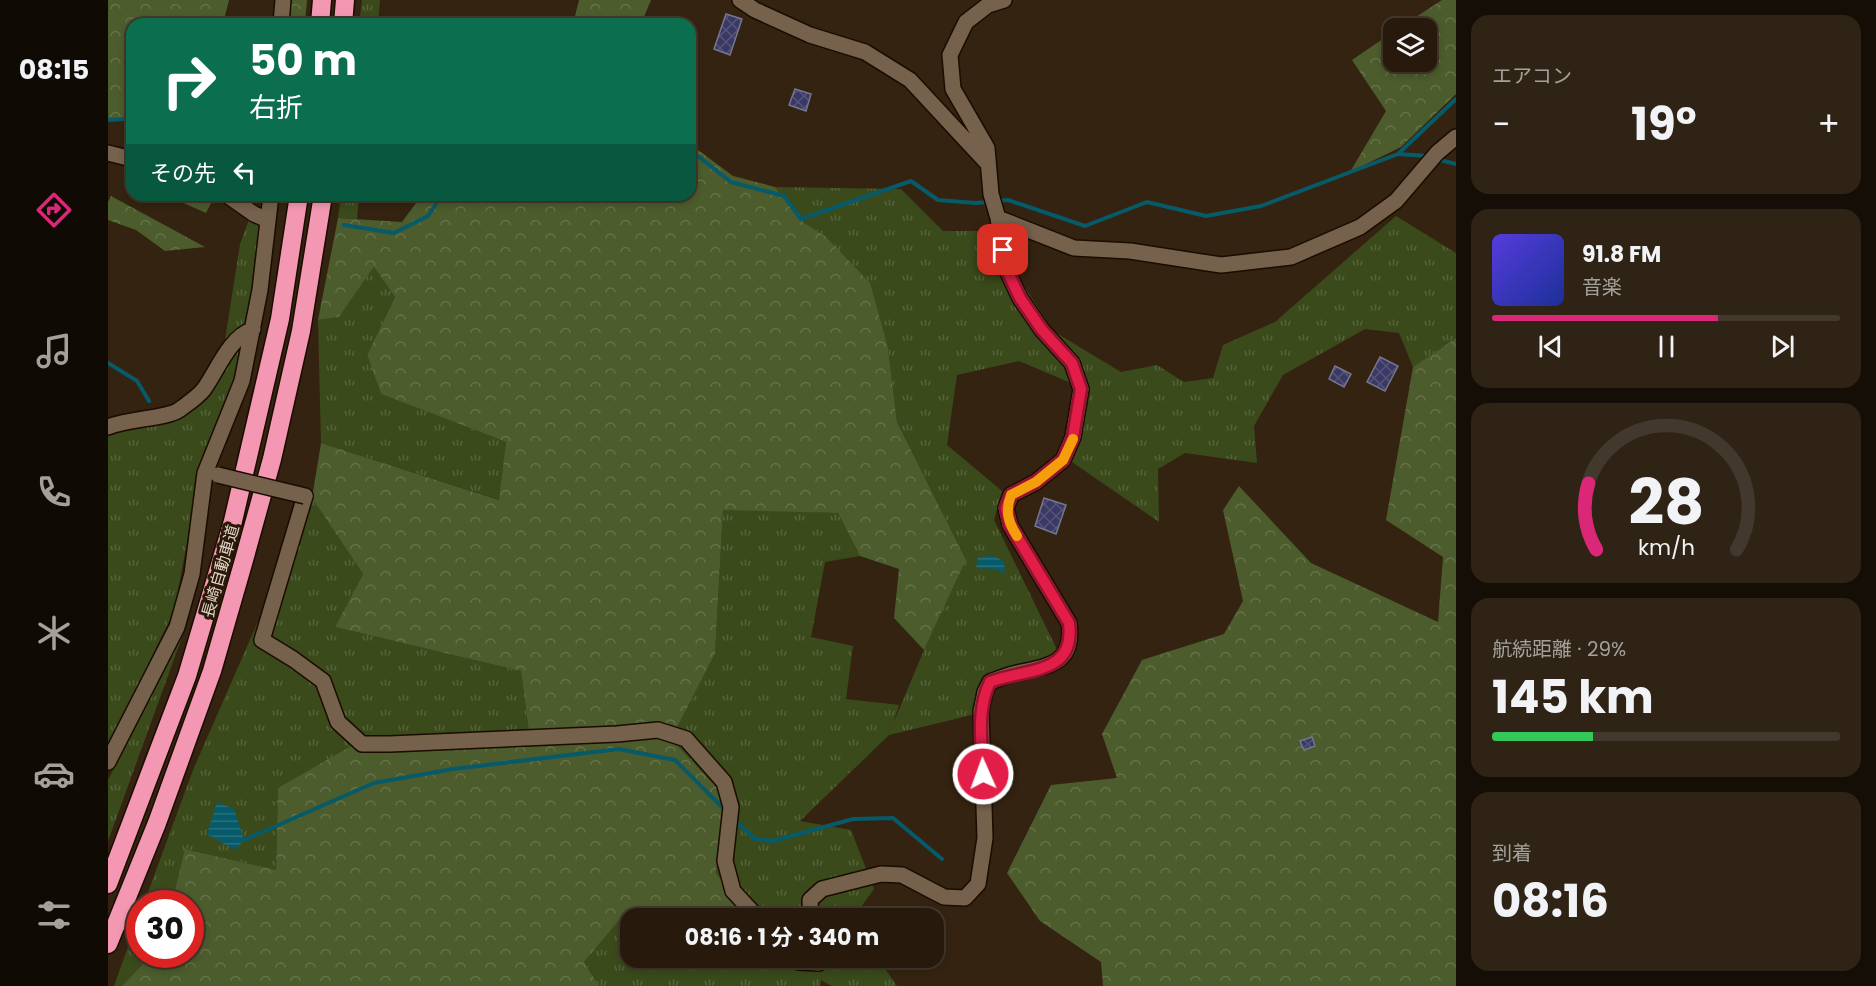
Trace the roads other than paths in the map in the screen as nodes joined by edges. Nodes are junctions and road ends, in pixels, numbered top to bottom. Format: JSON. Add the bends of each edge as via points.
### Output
{"nodes":[{"id":1,"x":283,"y":0,"type":"edge"},
{"id":2,"x":322,"y":0,"type":"edge"},
{"id":3,"x":345,"y":0,"type":"edge"},
{"id":4,"x":740,"y":0,"type":"edge"},
{"id":5,"x":1004,"y":0,"type":"edge"},
{"id":6,"x":282,"y":18,"type":"edge"},
{"id":7,"x":320,"y":18,"type":"edge"},
{"id":8,"x":344,"y":18,"type":"edge"},
{"id":9,"x":1456,"y":137,"type":"edge"},
{"id":10,"x":108,"y":153,"type":"edge"},
{"id":11,"x":126,"y":158,"type":"edge"},
{"id":12,"x":988,"y":164,"type":"junction"},
{"id":13,"x":236,"y":201,"type":"edge"},
{"id":14,"x":270,"y":201,"type":"edge"},
{"id":15,"x":297,"y":201,"type":"edge"},
{"id":16,"x":322,"y":201,"type":"edge"},
{"id":17,"x":997,"y":214,"type":"junction"},
{"id":18,"x":268,"y":220,"type":"junction"},
{"id":19,"x":253,"y":329,"type":"junction"},
{"id":20,"x":108,"y":427,"type":"edge"},
{"id":21,"x":212,"y":474,"type":"junction"},
{"id":22,"x":108,"y":762,"type":"edge"},
{"id":23,"x":108,"y":884,"type":"edge"},
{"id":24,"x":749,"y":908,"type":"edge"},
{"id":25,"x":810,"y":908,"type":"edge"},
{"id":26,"x":108,"y":944,"type":"edge"}],
"edges":[{"from":1,"to":6,"type":"street"},
{"from":2,"to":7,"type":"highway"},
{"from":3,"to":8,"type":"highway"},
{"from":4,"to":12,"type":"street","via":[[810,35],[865,52],[910,80]]},
{"from":5,"to":12,"type":"street","via":[[988,5],[966,22],[950,55],[953,89],[987,148]]},
{"from":9,"to":17,"type":"street","via":[[1396,201],[1360,227],[1291,257],[1221,266],[1130,251],[1074,248]]},
{"from":10,"to":11,"type":"street"},
{"from":12,"to":17,"type":"street"},
{"from":13,"to":18,"type":"street"},
{"from":14,"to":18,"type":"street"},
{"from":15,"to":23,"type":"highway","name":"長崎自動車道","via":[[280,319],[233,521],[187,676]]},
{"from":16,"to":26,"type":"highway","name":"長崎自動車道","via":[[301,331],[244,560],[212,671]]},
{"from":17,"to":25,"type":"street","via":[[1005,266],[1020,298],[1072,363],[1081,389],[1073,437],[1063,460],[1036,482],[1011,495],[1006,508],[1010,525],[1069,623],[1071,638],[1066,652],[1051,666],[990,682],[985,692],[981,711],[985,838],[978,884],[965,898],[944,897],[902,875],[881,874],[822,888],[810,900]]},
{"from":18,"to":19,"type":"street"},
{"from":19,"to":20,"type":"street","via":[[242,333],[203,391],[177,412]]},
{"from":19,"to":21,"type":"street","via":[[242,381]]},
{"from":21,"to":22,"type":"street","via":[[177,627]]},
{"from":21,"to":24,"type":"street","bridge":true,"via":[[305,496],[262,640],[323,681],[338,722],[362,744],[658,730],[686,740],[724,782],[731,807],[725,861],[733,891]]}]}
